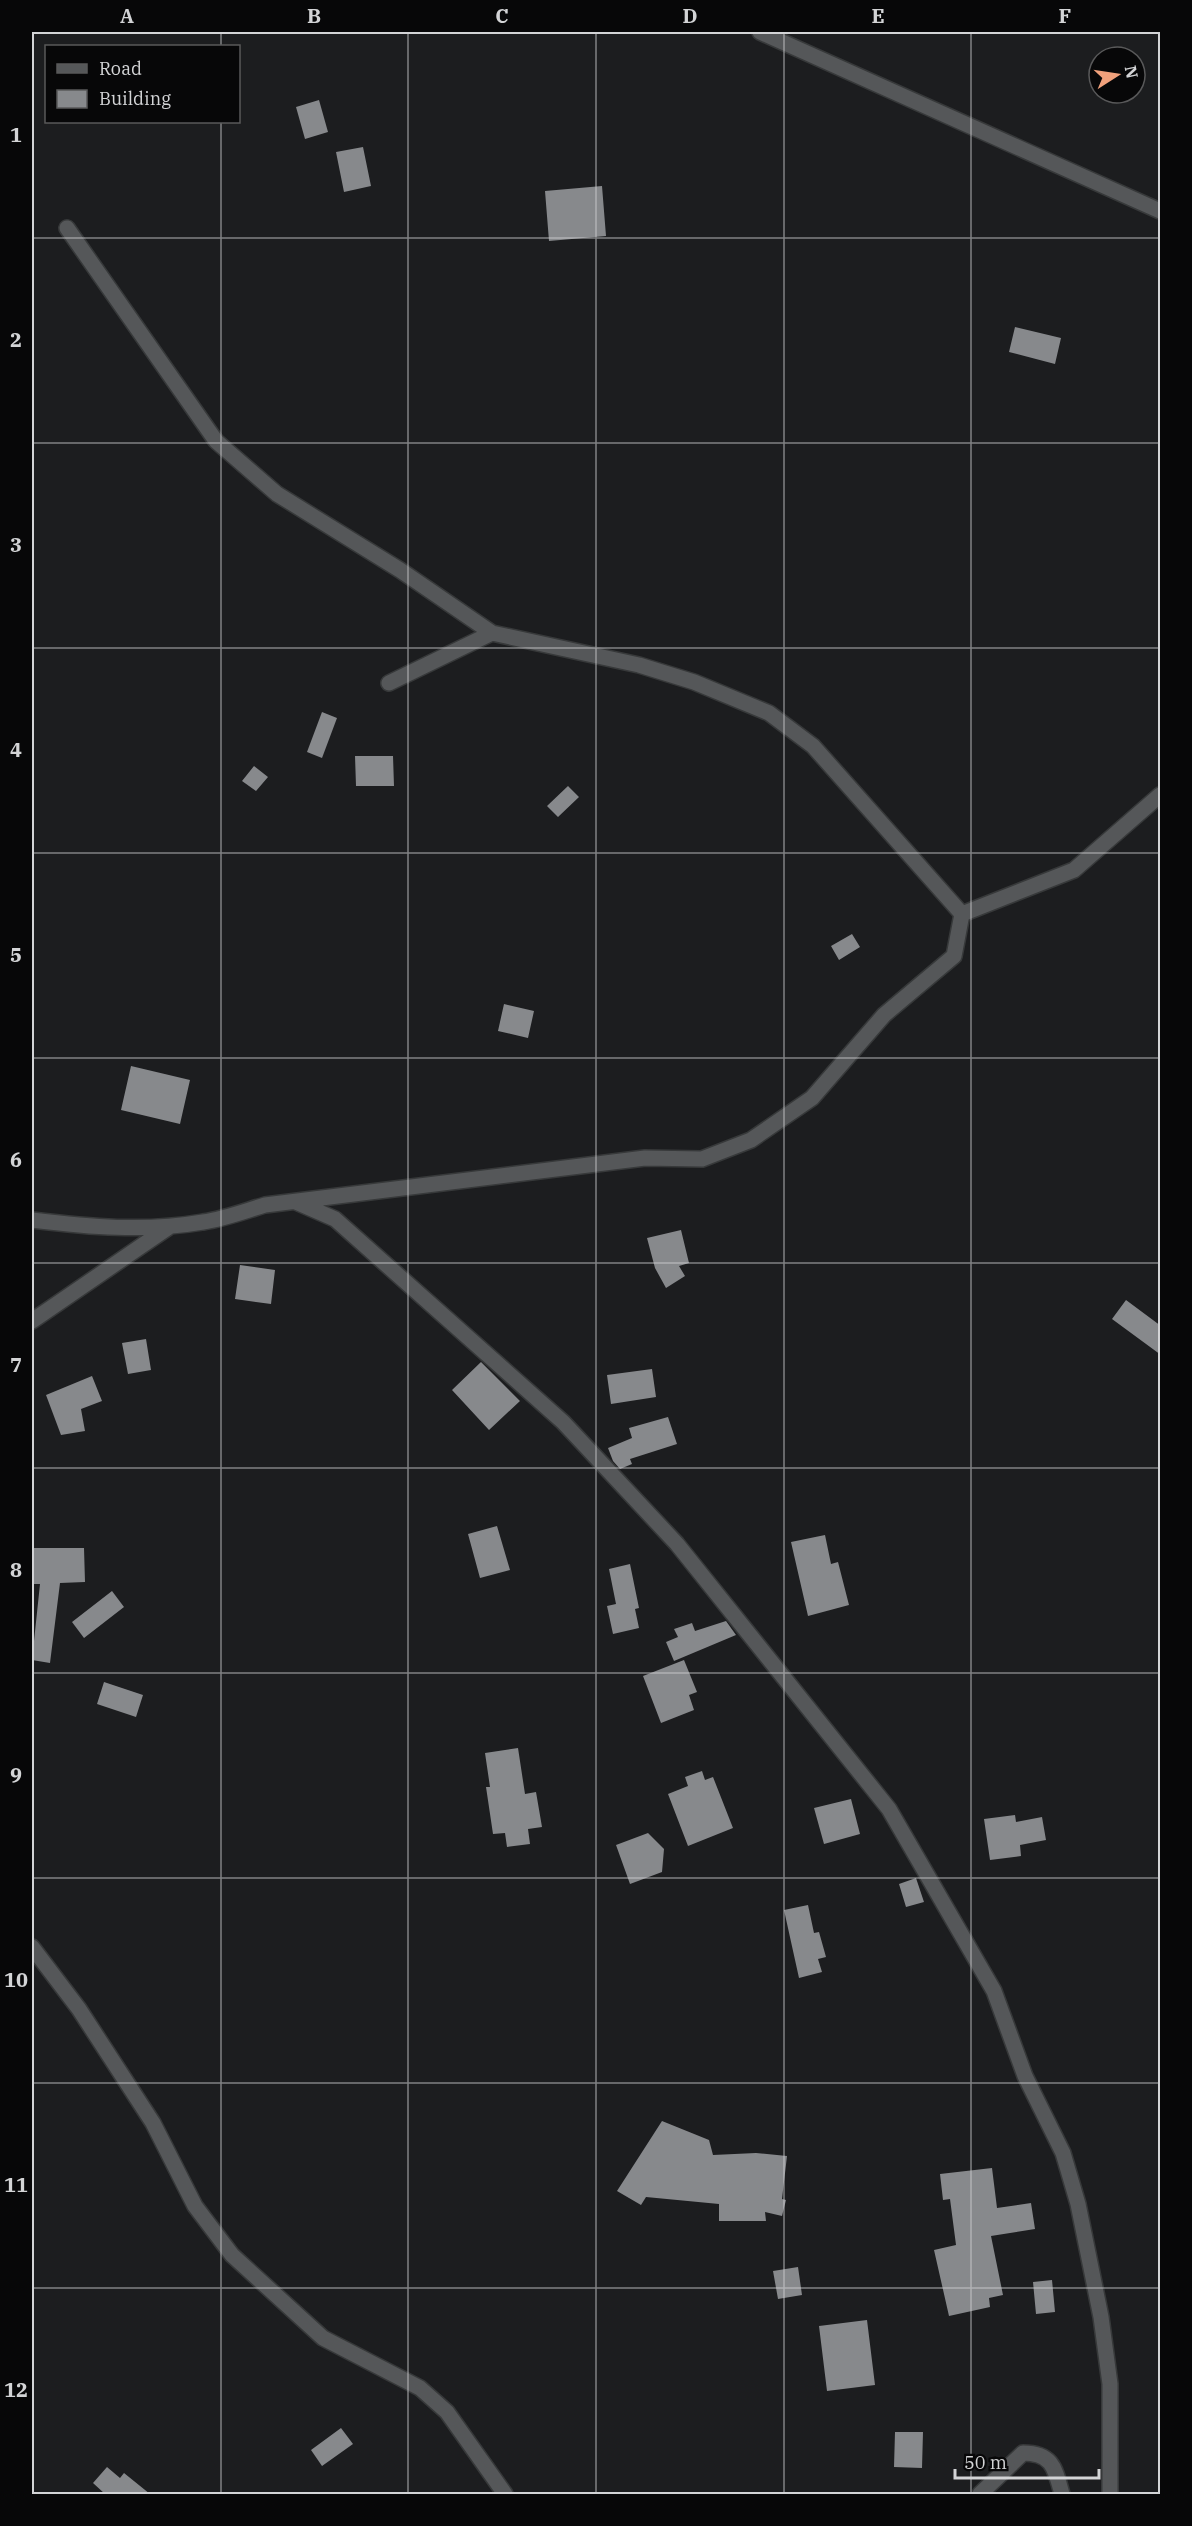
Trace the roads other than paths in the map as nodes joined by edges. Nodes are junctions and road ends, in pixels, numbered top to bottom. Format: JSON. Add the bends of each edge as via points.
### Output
{"nodes":[{"id":1,"x":760,"y":32,"type":"edge"},
{"id":2,"x":1161,"y":211,"type":"edge"},
{"id":3,"x":68,"y":228,"type":"dead end"},
{"id":4,"x":492,"y":633,"type":"junction"},
{"id":5,"x":389,"y":683,"type":"dead end"},
{"id":6,"x":1161,"y":795,"type":"edge"},
{"id":7,"x":962,"y":914,"type":"junction"},
{"id":8,"x":296,"y":1202,"type":"junction"},
{"id":9,"x":32,"y":1220,"type":"edge"},
{"id":10,"x":169,"y":1227,"type":"junction"},
{"id":11,"x":32,"y":1321,"type":"edge"},
{"id":12,"x":32,"y":1947,"type":"edge"},
{"id":13,"x":505,"y":2494,"type":"edge"},
{"id":14,"x":980,"y":2494,"type":"edge"},
{"id":15,"x":1062,"y":2494,"type":"edge"},
{"id":16,"x":1110,"y":2494,"type":"edge"}],
"edges":[{"from":1,"to":2,"type":"street"},
{"from":3,"to":4,"type":"street","via":[[216,441],[278,495],[400,570]]},
{"from":4,"to":5,"type":"street"},
{"from":4,"to":7,"type":"street","via":[[639,665],[694,682],[769,713],[813,746]]},
{"from":6,"to":7,"type":"street","via":[[1074,870]]},
{"from":7,"to":8,"type":"street","via":[[954,956],[884,1015],[812,1098],[751,1140],[702,1159],[645,1158]]},
{"from":8,"to":10,"type":"street","via":[[265,1205],[205,1222]]},
{"from":8,"to":16,"type":"street","via":[[335,1219],[563,1422],[677,1544],[890,1809],[994,1991],[1025,2076],[1063,2153],[1078,2204],[1101,2317],[1110,2384]]},
{"from":9,"to":10,"type":"street","via":[[86,1226]]},
{"from":10,"to":11,"type":"street"},
{"from":12,"to":13,"type":"street","via":[[92,2028],[153,2123],[195,2206],[232,2255],[323,2338],[420,2388],[447,2412]]},
{"from":14,"to":15,"type":"street","via":[[1023,2453],[1037,2453],[1049,2460]]}]}
